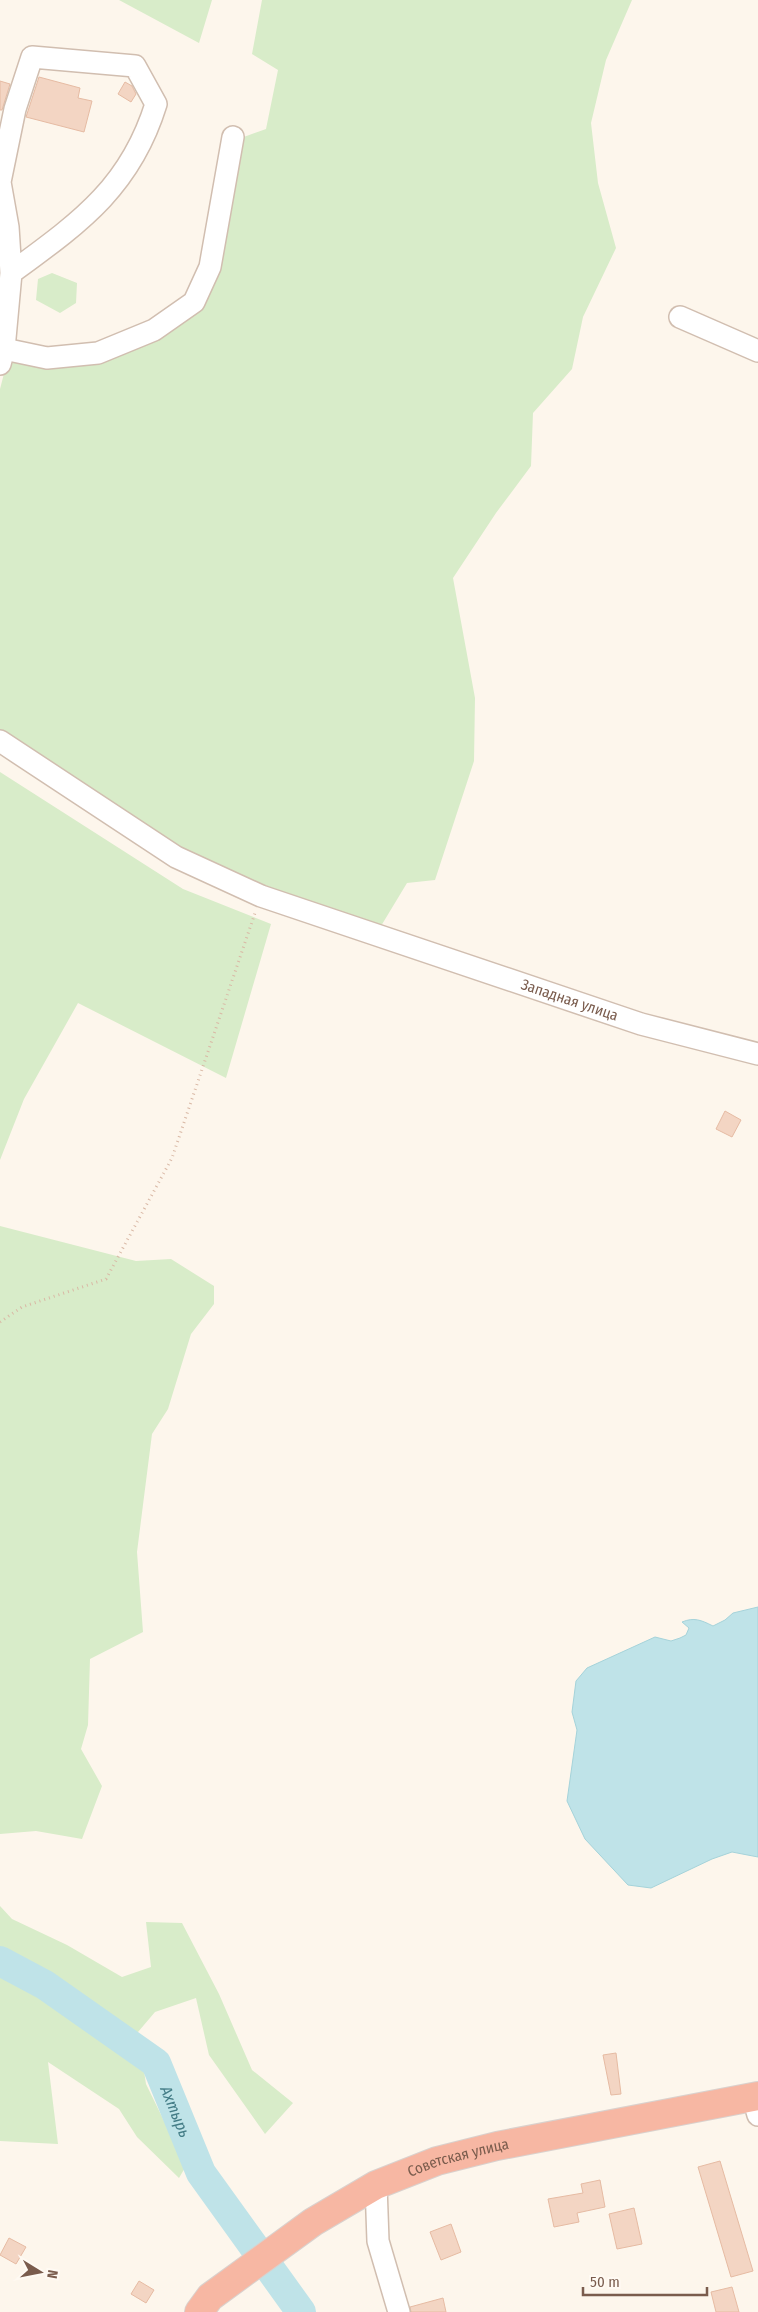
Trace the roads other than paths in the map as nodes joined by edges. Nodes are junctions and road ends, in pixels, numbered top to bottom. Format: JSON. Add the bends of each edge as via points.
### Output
{"nodes":[{"id":1,"x":233,"y":137,"type":"dead end"},
{"id":2,"x":0,"y":182,"type":"edge"},
{"id":3,"x":5,"y":248,"type":"edge"},
{"id":4,"x":12,"y":273,"type":"junction"},
{"id":5,"x":680,"y":318,"type":"dead end"},
{"id":6,"x":758,"y":351,"type":"edge"},
{"id":7,"x":2,"y":357,"type":"edge"},
{"id":8,"x":0,"y":741,"type":"edge"},
{"id":9,"x":758,"y":1054,"type":"edge"},
{"id":10,"x":756,"y":2102,"type":"edge"},
{"id":11,"x":376,"y":2186,"type":"junction"},
{"id":12,"x":203,"y":2308,"type":"edge"},
{"id":13,"x":399,"y":2312,"type":"edge"}],
"edges":[{"from":1,"to":7,"type":"street","via":[[210,267],[194,302],[154,330],[98,353],[47,358]]},
{"from":2,"to":3,"type":"street"},
{"from":2,"to":4,"type":"street","via":[[15,109],[32,57],[135,66],[156,104],[146,135],[124,172],[102,200],[70,230]]},
{"from":3,"to":4,"type":"street"},
{"from":4,"to":7,"type":"street"},
{"from":5,"to":6,"type":"street"},
{"from":8,"to":9,"type":"street","name":"Западная улица","via":[[176,857],[261,896],[641,1024]]},
{"from":10,"to":11,"type":"highway","name":"Советская улица","via":[[497,2146],[437,2161]]},
{"from":11,"to":12,"type":"highway","name":"Советская улица","via":[[313,2222]]},
{"from":11,"to":13,"type":"street","via":[[378,2241]]}]}
